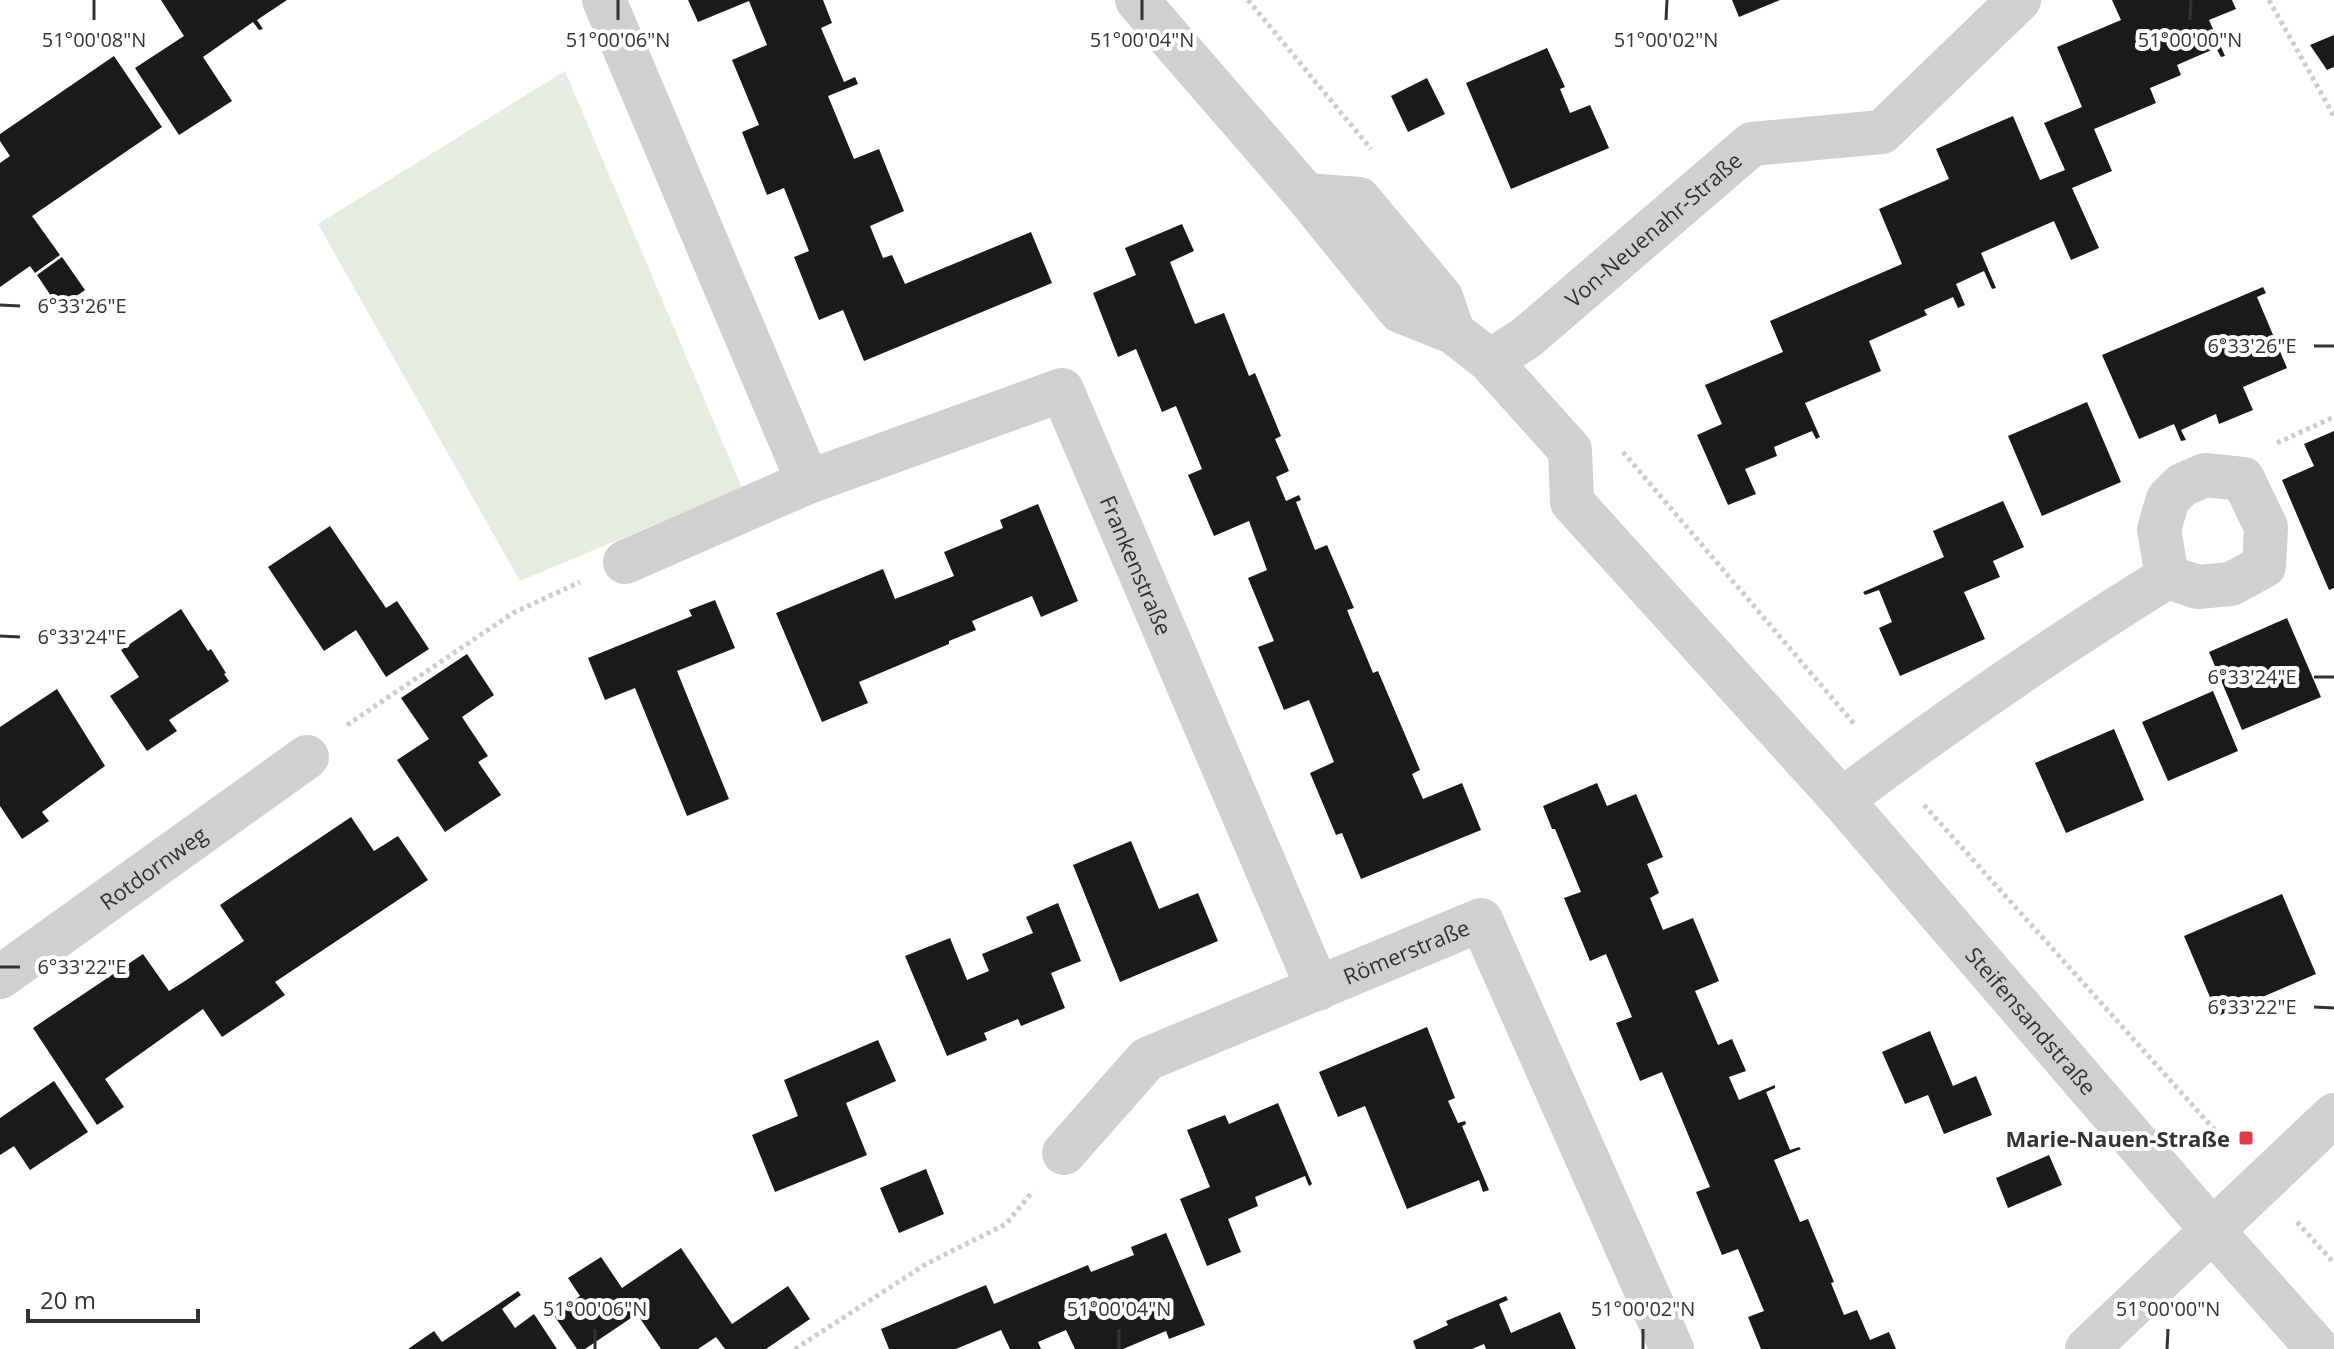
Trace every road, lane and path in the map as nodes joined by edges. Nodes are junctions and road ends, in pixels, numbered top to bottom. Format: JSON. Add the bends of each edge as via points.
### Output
{"nodes":[{"id":1,"x":604,"y":0,"type":"edge"},
{"id":2,"x":1137,"y":0,"type":"edge"},
{"id":3,"x":1248,"y":0,"type":"edge"},
{"id":4,"x":2019,"y":0,"type":"edge"},
{"id":5,"x":2269,"y":0,"type":"edge"},
{"id":6,"x":2334,"y":116,"type":"edge"},
{"id":7,"x":1376,"y":155,"type":"dead end"},
{"id":8,"x":1490,"y":361,"type":"junction"},
{"id":9,"x":2334,"y":417,"type":"edge"},
{"id":10,"x":1617,"y":444,"type":"dead end"},
{"id":11,"x":2273,"y":444,"type":"dead end"},
{"id":12,"x":808,"y":482,"type":"junction"},
{"id":13,"x":625,"y":562,"type":"joint"},
{"id":14,"x":2167,"y":577,"type":"dead end"},
{"id":15,"x":307,"y":757,"type":"joint"},
{"id":16,"x":1889,"y":765,"type":"junction"},
{"id":17,"x":1842,"y":800,"type":"junction"},
{"id":18,"x":0,"y":977,"type":"edge"},
{"id":19,"x":1318,"y":989,"type":"junction"},
{"id":20,"x":2334,"y":1115,"type":"edge"},
{"id":21,"x":1064,"y":1153,"type":"joint"},
{"id":22,"x":2262,"y":1183,"type":"junction"},
{"id":23,"x":2212,"y":1230,"type":"junction"},
{"id":24,"x":2334,"y":1263,"type":"edge"},
{"id":25,"x":795,"y":1349,"type":"edge"},
{"id":26,"x":1672,"y":1349,"type":"edge"},
{"id":27,"x":2087,"y":1349,"type":"edge"},
{"id":28,"x":2318,"y":1349,"type":"edge"}],
"edges":[{"from":1,"to":12,"type":"street"},
{"from":2,"to":8,"type":"street","name":"Steifensandstraße","via":[[1306,195],[1359,199],[1441,297],[1453,332]]},
{"from":3,"to":7,"type":"path"},
{"from":4,"to":8,"type":"street","name":"Von-Neuenahr-Straße","via":[[1882,132],[1752,144],[1526,338]]},
{"from":5,"to":6,"type":"path"},
{"from":8,"to":17,"type":"street","name":"Steifensandstraße","via":[[1570,450],[1572,502]]},
{"from":9,"to":11,"type":"path"},
{"from":10,"to":16,"type":"path"},
{"from":12,"to":13,"type":"street","name":"Frankenstraße"},
{"from":12,"to":19,"type":"street","name":"Frankenstraße","via":[[1062,390]]},
{"from":13,"to":15,"type":"path","via":[[513,613]]},
{"from":14,"to":16,"type":"street"},
{"from":15,"to":18,"type":"street","name":"Rotdornweg"},
{"from":16,"to":17,"type":"street"},
{"from":16,"to":22,"type":"path"},
{"from":17,"to":23,"type":"street","name":"Steifensandstraße"},
{"from":19,"to":21,"type":"street","name":"Römerstraße","via":[[1147,1059]]},
{"from":19,"to":26,"type":"street","name":"Römerstraße","via":[[1481,920]]},
{"from":20,"to":22,"type":"street"},
{"from":21,"to":25,"type":"path","via":[[1006,1224],[926,1264]]},
{"from":22,"to":23,"type":"street"},
{"from":22,"to":24,"type":"path"},
{"from":23,"to":27,"type":"street"},
{"from":23,"to":28,"type":"street","name":"Steifensandstraße"}]}
